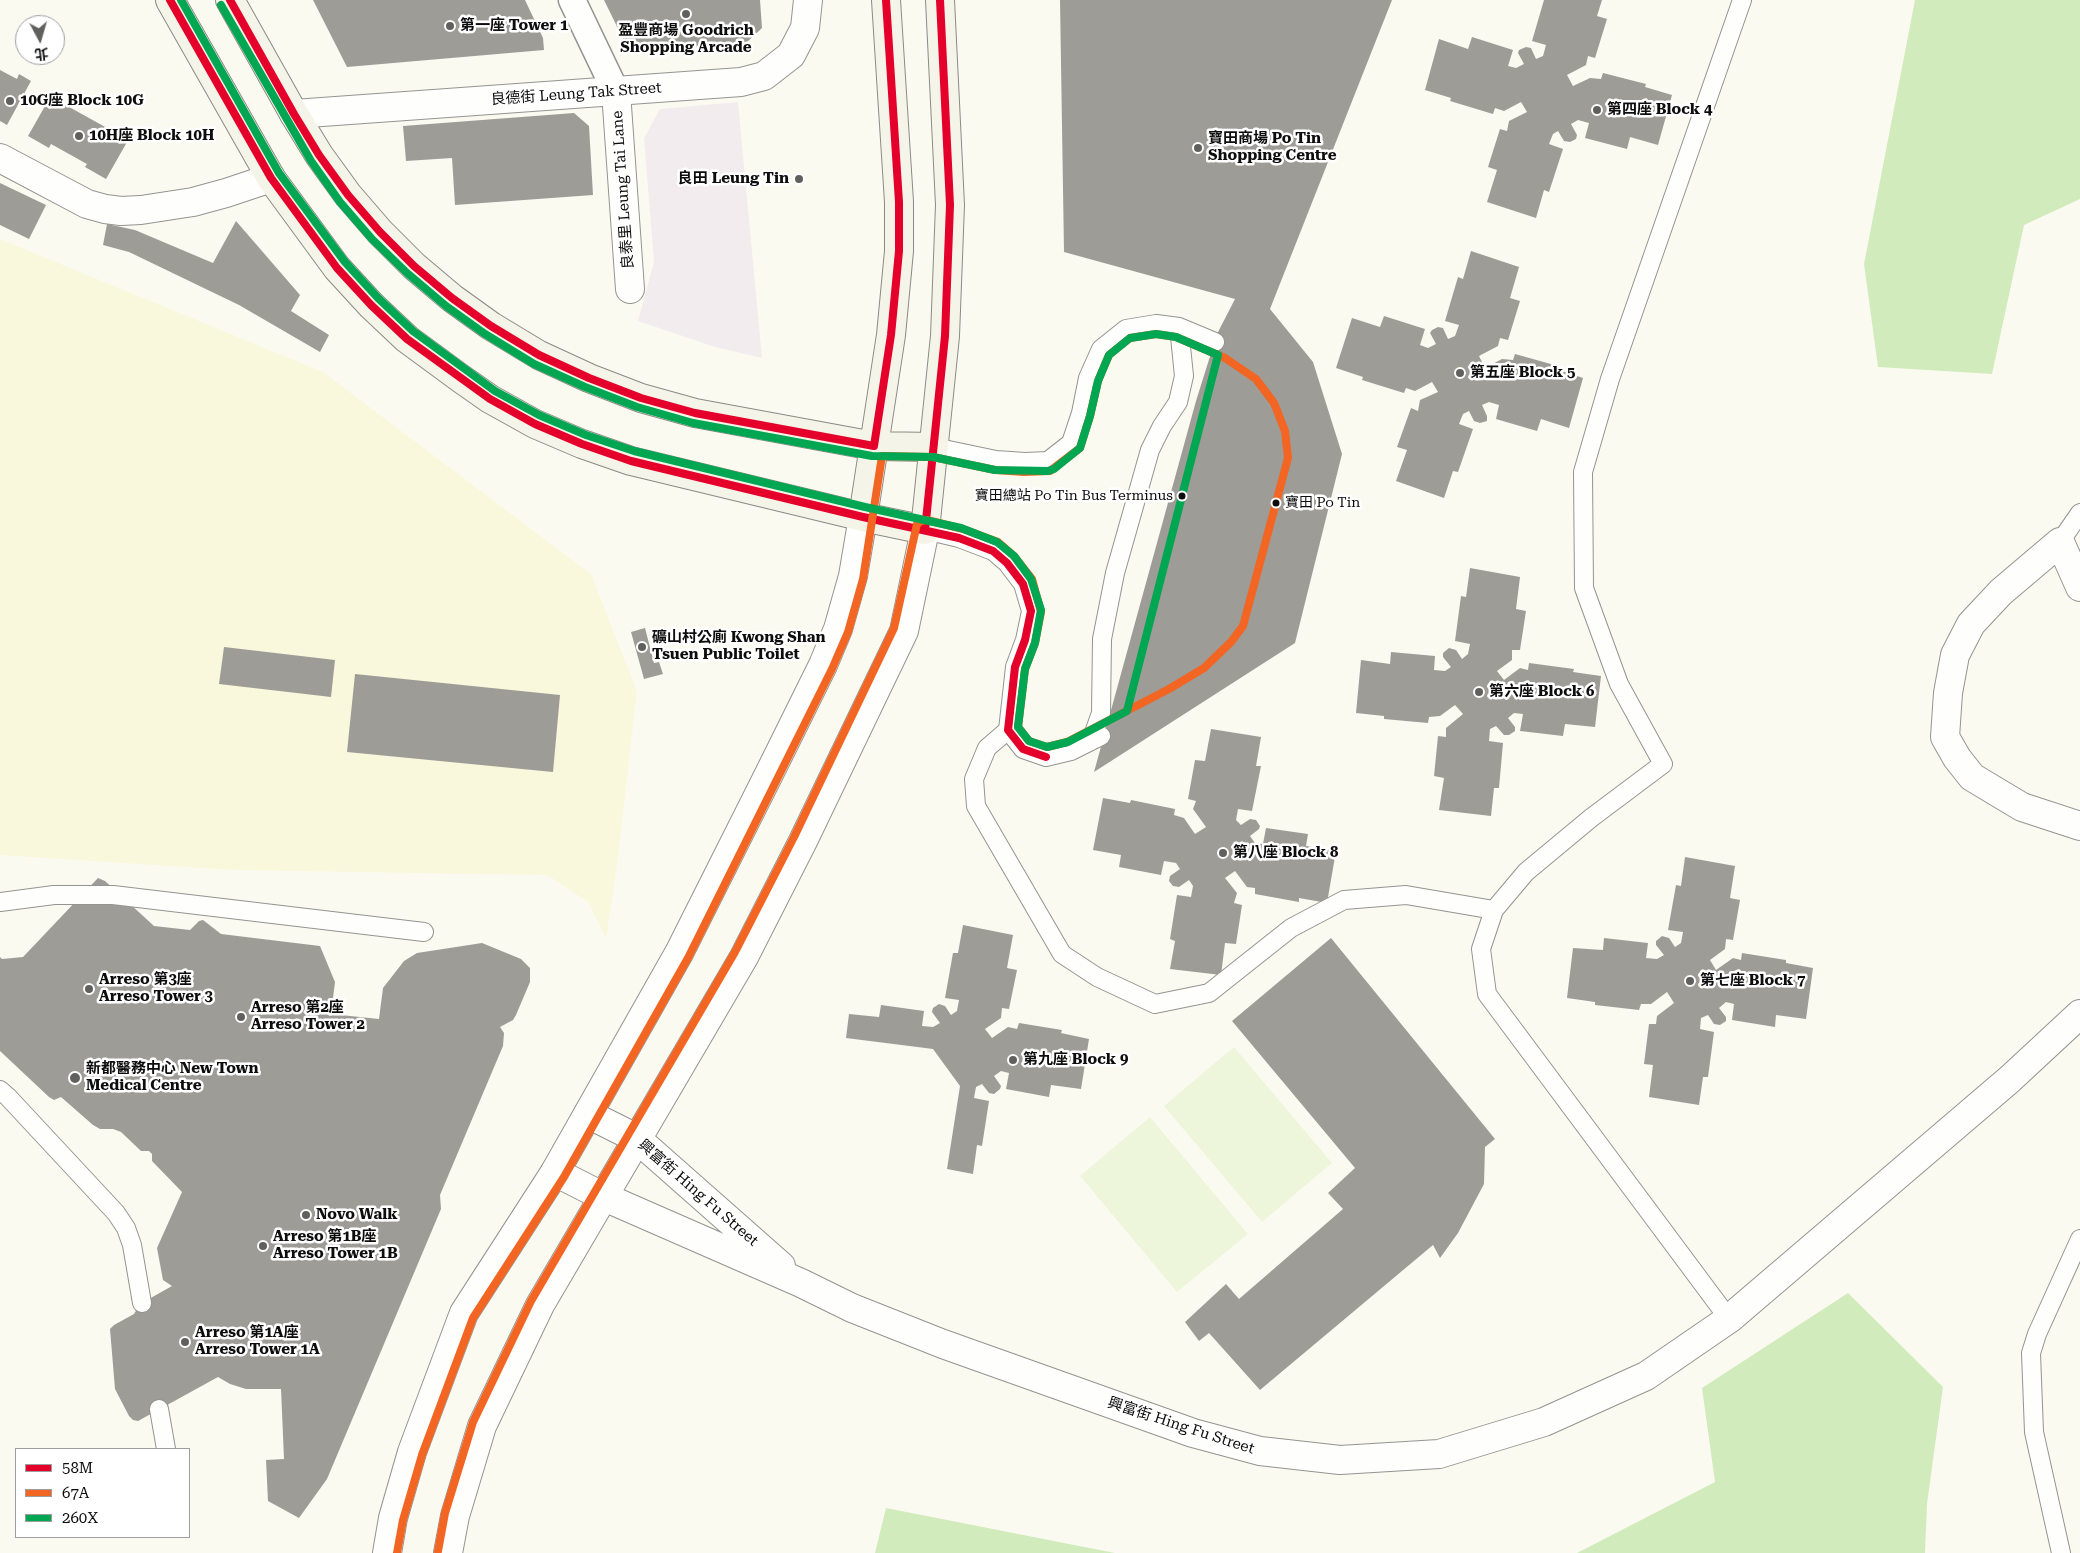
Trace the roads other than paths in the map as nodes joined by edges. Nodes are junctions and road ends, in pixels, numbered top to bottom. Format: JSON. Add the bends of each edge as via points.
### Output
{"nodes":[{"id":1,"x":170,"y":0,"type":"edge"},
{"id":2,"x":230,"y":0,"type":"edge"},
{"id":3,"x":572,"y":0,"type":"edge"},
{"id":4,"x":808,"y":0,"type":"edge"},
{"id":5,"x":886,"y":0,"type":"edge"},
{"id":6,"x":940,"y":0,"type":"edge"},
{"id":7,"x":1742,"y":0,"type":"edge"},
{"id":8,"x":616,"y":92,"type":"junction"},
{"id":9,"x":294,"y":114,"type":"junction"},
{"id":10,"x":0,"y":158,"type":"edge"},
{"id":11,"x":271,"y":178,"type":"junction"},
{"id":12,"x":630,"y":289,"type":"dead end"},
{"id":13,"x":1179,"y":327,"type":"junction"},
{"id":14,"x":1215,"y":342,"type":"dead end"},
{"id":15,"x":874,"y":446,"type":"junction"},
{"id":16,"x":934,"y":447,"type":"junction"},
{"id":17,"x":2080,"y":513,"type":"edge"},
{"id":18,"x":863,"y":517,"type":"junction"},
{"id":19,"x":925,"y":530,"type":"junction"},
{"id":20,"x":2060,"y":542,"type":"junction"},
{"id":21,"x":2080,"y":588,"type":"edge"},
{"id":22,"x":1008,"y":730,"type":"junction"},
{"id":23,"x":2080,"y":826,"type":"edge"},
{"id":24,"x":0,"y":902,"type":"edge"},
{"id":25,"x":1494,"y":910,"type":"junction"},
{"id":26,"x":424,"y":932,"type":"dead end"},
{"id":27,"x":2080,"y":1014,"type":"edge"},
{"id":28,"x":0,"y":1090,"type":"edge"},
{"id":29,"x":588,"y":1114,"type":"junction"},
{"id":30,"x":636,"y":1138,"type":"junction"},
{"id":31,"x":555,"y":1172,"type":"junction"},
{"id":32,"x":602,"y":1196,"type":"junction"},
{"id":33,"x":2080,"y":1239,"type":"edge"},
{"id":34,"x":801,"y":1283,"type":"junction"},
{"id":35,"x":142,"y":1302,"type":"dead end"},
{"id":36,"x":1729,"y":1319,"type":"junction"},
{"id":37,"x":159,"y":1409,"type":"dead end"},
{"id":38,"x":166,"y":1448,"type":"edge"},
{"id":39,"x":387,"y":1553,"type":"edge"},
{"id":40,"x":448,"y":1553,"type":"edge"},
{"id":41,"x":2061,"y":1553,"type":"edge"}],
"edges":[{"from":1,"to":11,"type":"main road"},
{"from":2,"to":9,"type":"main road"},
{"from":3,"to":8,"type":"street"},
{"from":4,"to":8,"type":"street","name":"良德街 Leung Tak Street","via":[[805,28],[791,56],[764,76],[741,82]]},
{"from":5,"to":15,"type":"main road","via":[[899,202],[899,251],[891,335]]},
{"from":6,"to":16,"type":"main road","via":[[950,205],[946,336]]},
{"from":7,"to":25,"type":"lane","via":[[1610,379],[1583,472],[1584,588],[1619,684],[1663,764],[1526,872]]},
{"from":8,"to":9,"type":"street","name":"良德街 Leung Tak Street"},
{"from":8,"to":12,"type":"street","name":"良泰里 Leung Tai Lane"},
{"from":9,"to":15,"type":"main road","via":[[348,195],[380,232],[460,303],[539,355],[598,382],[677,408]]},
{"from":10,"to":11,"type":"street","via":[[87,204],[105,209],[141,210],[193,202]]},
{"from":11,"to":18,"type":"main road","via":[[337,268],[371,305],[407,339],[490,399],[535,424],[631,460]]},
{"from":13,"to":14,"type":"lane"},
{"from":13,"to":16,"type":"lane","via":[[1156,324],[1126,329],[1102,349],[1088,378],[1071,443],[1048,461],[996,460]]},
{"from":13,"to":22,"type":"lane","via":[[1184,376],[1178,402],[1150,450],[1115,573],[1102,639],[1101,713],[1097,738],[1071,751],[1046,757],[1024,749]]},
{"from":15,"to":16,"type":"main road"},
{"from":15,"to":18,"type":"main road"},
{"from":16,"to":19,"type":"main road"},
{"from":17,"to":20,"type":"lane"},
{"from":18,"to":19,"type":"main road"},
{"from":18,"to":29,"type":"street","via":[[853,576],[838,629],[823,665],[679,952]]},
{"from":19,"to":22,"type":"lane","via":[[993,551],[1023,584],[1031,611],[1015,667]]},
{"from":19,"to":30,"type":"street","via":[[904,631],[744,957]]},
{"from":20,"to":21,"type":"street"},
{"from":20,"to":23,"type":"street","via":[[2001,592],[1971,624],[1954,655],[1945,737],[1972,777],[2022,807]]},
{"from":22,"to":25,"type":"lane","via":[[987,748],[977,771],[974,779],[976,806],[1062,954],[1097,977],[1155,1004],[1209,993],[1291,928],[1344,900],[1406,895]]},
{"from":24,"to":26,"type":"lane","via":[[54,895],[113,894]]},
{"from":25,"to":36,"type":"lane","via":[[1481,948],[1487,994]]},
{"from":27,"to":36,"type":"street","name":"興富街 Hing Fu Street","via":[[2010,1079]]},
{"from":28,"to":35,"type":"lane","via":[[116,1213],[132,1246]]},
{"from":29,"to":30,"type":"street","name":"興富街 Hing Fu Street"},
{"from":29,"to":31,"type":"street"},
{"from":30,"to":32,"type":"street"},
{"from":30,"to":34,"type":"street","name":"興富街 Hing Fu Street"},
{"from":31,"to":32,"type":"street","name":"興富街 Hing Fu Street"},
{"from":31,"to":39,"type":"street","via":[[464,1313],[412,1452],[393,1518]]},
{"from":32,"to":34,"type":"street","name":"興富街 Hing Fu Street"},
{"from":32,"to":40,"type":"street","via":[[540,1305],[482,1426],[455,1516]]},
{"from":33,"to":41,"type":"lane","via":[[2031,1353],[2034,1432]]},
{"from":34,"to":36,"type":"street","name":"興富街 Hing Fu Street","via":[[852,1308],[943,1344],[1193,1433],[1260,1452],[1340,1460],[1439,1454],[1544,1422],[1646,1376]]},
{"from":37,"to":38,"type":"lane"}]}
